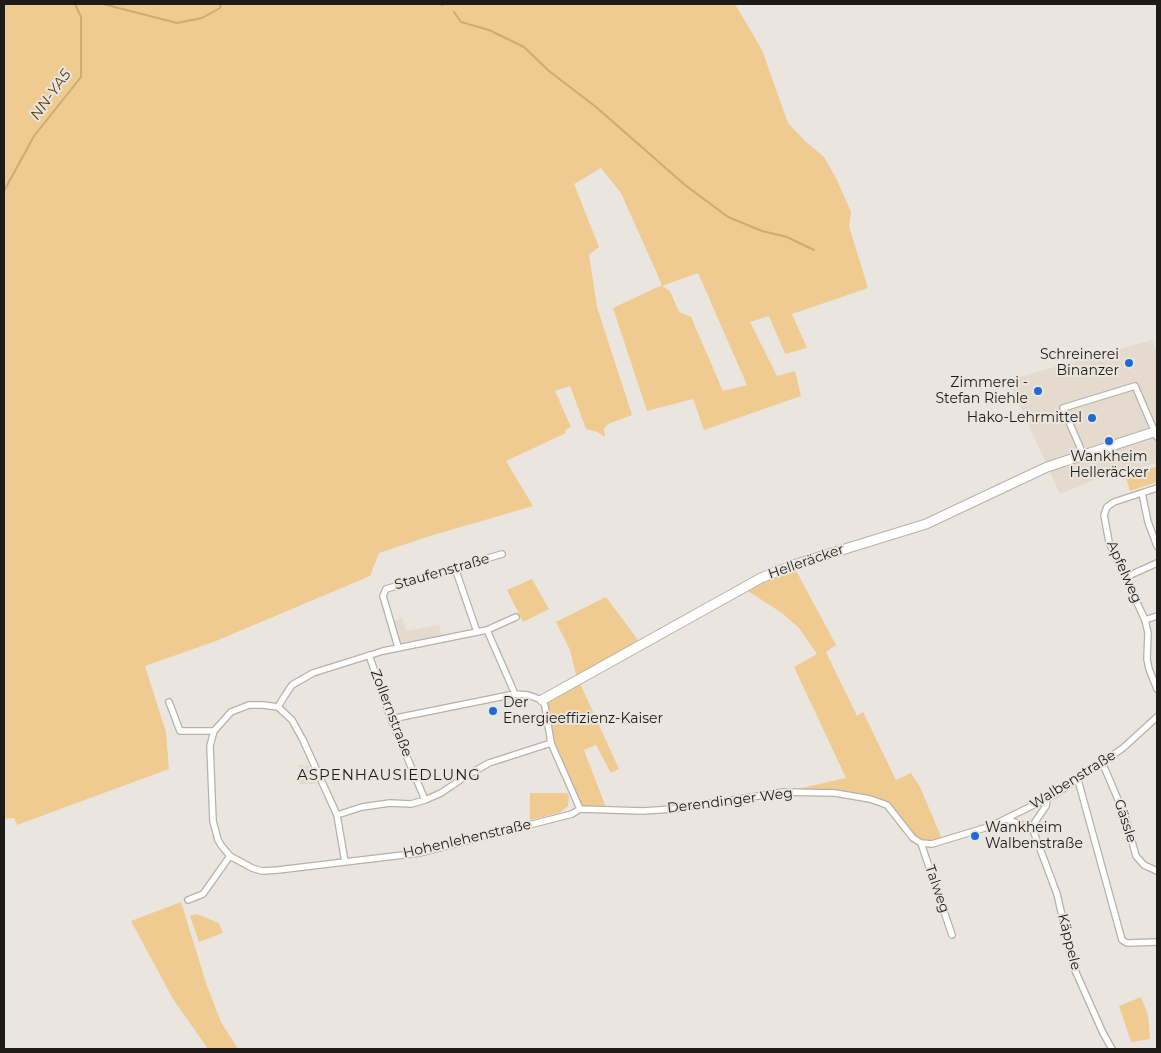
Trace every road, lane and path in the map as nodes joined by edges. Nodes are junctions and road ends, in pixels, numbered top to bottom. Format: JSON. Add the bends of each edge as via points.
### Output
{"nodes":[{"id":1,"x":1156,"y":433,"type":"edge"},
{"id":2,"x":1083,"y":454,"type":"junction"},
{"id":3,"x":1157,"y":488,"type":"edge"},
{"id":4,"x":1142,"y":493,"type":"junction"},
{"id":5,"x":1157,"y":546,"type":"edge"},
{"id":6,"x":502,"y":554,"type":"dead end"},
{"id":7,"x":1157,"y":563,"type":"edge"},
{"id":8,"x":455,"y":568,"type":"junction"},
{"id":9,"x":1126,"y":577,"type":"junction"},
{"id":10,"x":516,"y":616,"type":"dead end"},
{"id":11,"x":1157,"y":616,"type":"edge"},
{"id":12,"x":1145,"y":620,"type":"junction"},
{"id":13,"x":487,"y":630,"type":"junction"},
{"id":14,"x":477,"y":632,"type":"junction"},
{"id":15,"x":398,"y":648,"type":"junction"},
{"id":16,"x":369,"y":655,"type":"junction"},
{"id":17,"x":1157,"y":688,"type":"edge"},
{"id":18,"x":515,"y":694,"type":"junction"},
{"id":19,"x":542,"y":700,"type":"junction"},
{"id":20,"x":170,"y":702,"type":"dead end"},
{"id":21,"x":278,"y":707,"type":"junction"},
{"id":22,"x":1157,"y":717,"type":"edge"},
{"id":23,"x":391,"y":719,"type":"junction"},
{"id":24,"x":214,"y":731,"type":"junction"},
{"id":25,"x":551,"y":743,"type":"junction"},
{"id":26,"x":1102,"y":762,"type":"junction"},
{"id":27,"x":1078,"y":780,"type":"junction"},
{"id":28,"x":1047,"y":799,"type":"junction"},
{"id":29,"x":425,"y":800,"type":"junction"},
{"id":30,"x":580,"y":809,"type":"junction"},
{"id":31,"x":337,"y":815,"type":"junction"},
{"id":32,"x":1007,"y":819,"type":"junction"},
{"id":33,"x":1034,"y":830,"type":"junction"},
{"id":34,"x":921,"y":843,"type":"junction"},
{"id":35,"x":230,"y":856,"type":"junction"},
{"id":36,"x":345,"y":862,"type":"junction"},
{"id":37,"x":1157,"y":871,"type":"edge"},
{"id":38,"x":188,"y":900,"type":"dead end"},
{"id":39,"x":952,"y":934,"type":"dead end"},
{"id":40,"x":1157,"y":942,"type":"edge"},
{"id":41,"x":1112,"y":1049,"type":"edge"}],
"edges":[{"from":1,"to":2,"type":"street","name":"Helleräcker"},
{"from":1,"to":2,"type":"street","name":"Helleräcker","via":[[1135,386],[1063,408]]},
{"from":2,"to":19,"type":"street","name":"Helleräcker","via":[[1047,467],[926,524],[792,565],[761,578]]},
{"from":3,"to":4,"type":"street","name":"Apfelweg"},
{"from":4,"to":5,"type":"street"},
{"from":4,"to":9,"type":"street","name":"Apfelweg","via":[[1114,502],[1104,515],[1110,542]]},
{"from":6,"to":8,"type":"street","name":"Staufenstraße"},
{"from":7,"to":9,"type":"street"},
{"from":8,"to":14,"type":"street"},
{"from":8,"to":15,"type":"street","name":"Staufenstraße","via":[[386,589],[383,596]]},
{"from":9,"to":12,"type":"street","name":"Apfelweg"},
{"from":10,"to":13,"type":"street"},
{"from":11,"to":12,"type":"street"},
{"from":12,"to":17,"type":"street","name":"Apfelweg","via":[[1148,669]]},
{"from":13,"to":14,"type":"street"},
{"from":13,"to":18,"type":"street"},
{"from":14,"to":15,"type":"street"},
{"from":15,"to":16,"type":"street"},
{"from":16,"to":21,"type":"street","via":[[303,678],[287,691]]},
{"from":16,"to":23,"type":"street","name":"Zollernstraße"},
{"from":18,"to":19,"type":"street"},
{"from":18,"to":23,"type":"street"},
{"from":19,"to":25,"type":"street"},
{"from":20,"to":24,"type":"street","via":[[180,731]]},
{"from":21,"to":24,"type":"street","via":[[242,706],[231,712]]},
{"from":21,"to":31,"type":"street","via":[[292,720],[301,736]]},
{"from":22,"to":26,"type":"street","name":"Walbenstraße","via":[[1124,748]]},
{"from":23,"to":29,"type":"street","name":"Zollernstraße"},
{"from":24,"to":35,"type":"street","via":[[210,746],[213,822],[218,840]]},
{"from":25,"to":29,"type":"street","via":[[489,763]]},
{"from":25,"to":30,"type":"street"},
{"from":26,"to":27,"type":"street","name":"Walbenstraße"},
{"from":26,"to":37,"type":"street","name":"Gässle","via":[[1125,816],[1136,856],[1144,865]]},
{"from":27,"to":28,"type":"street","name":"Walbenstraße"},
{"from":27,"to":40,"type":"street","via":[[1122,940],[1127,943]]},
{"from":28,"to":32,"type":"street","name":"Walbenstraße"},
{"from":28,"to":33,"type":"street"},
{"from":29,"to":31,"type":"street","via":[[362,807]]},
{"from":30,"to":34,"type":"street","name":"Derendinger Weg","via":[[642,811],[784,792],[835,793],[887,805],[913,838]]},
{"from":30,"to":36,"type":"street","name":"Hohenlehenstraße","via":[[572,814],[420,853]]},
{"from":31,"to":36,"type":"street"},
{"from":32,"to":33,"type":"street"},
{"from":32,"to":34,"type":"street","name":"Walbenstraße","via":[[932,844]]},
{"from":33,"to":41,"type":"street","name":"Käppele","via":[[1057,894],[1074,968]]},
{"from":34,"to":39,"type":"street","name":"Talweg"},
{"from":35,"to":36,"type":"street","name":"Hohenlehenstraße","via":[[262,871]]},
{"from":35,"to":38,"type":"street","via":[[203,894]]}]}
